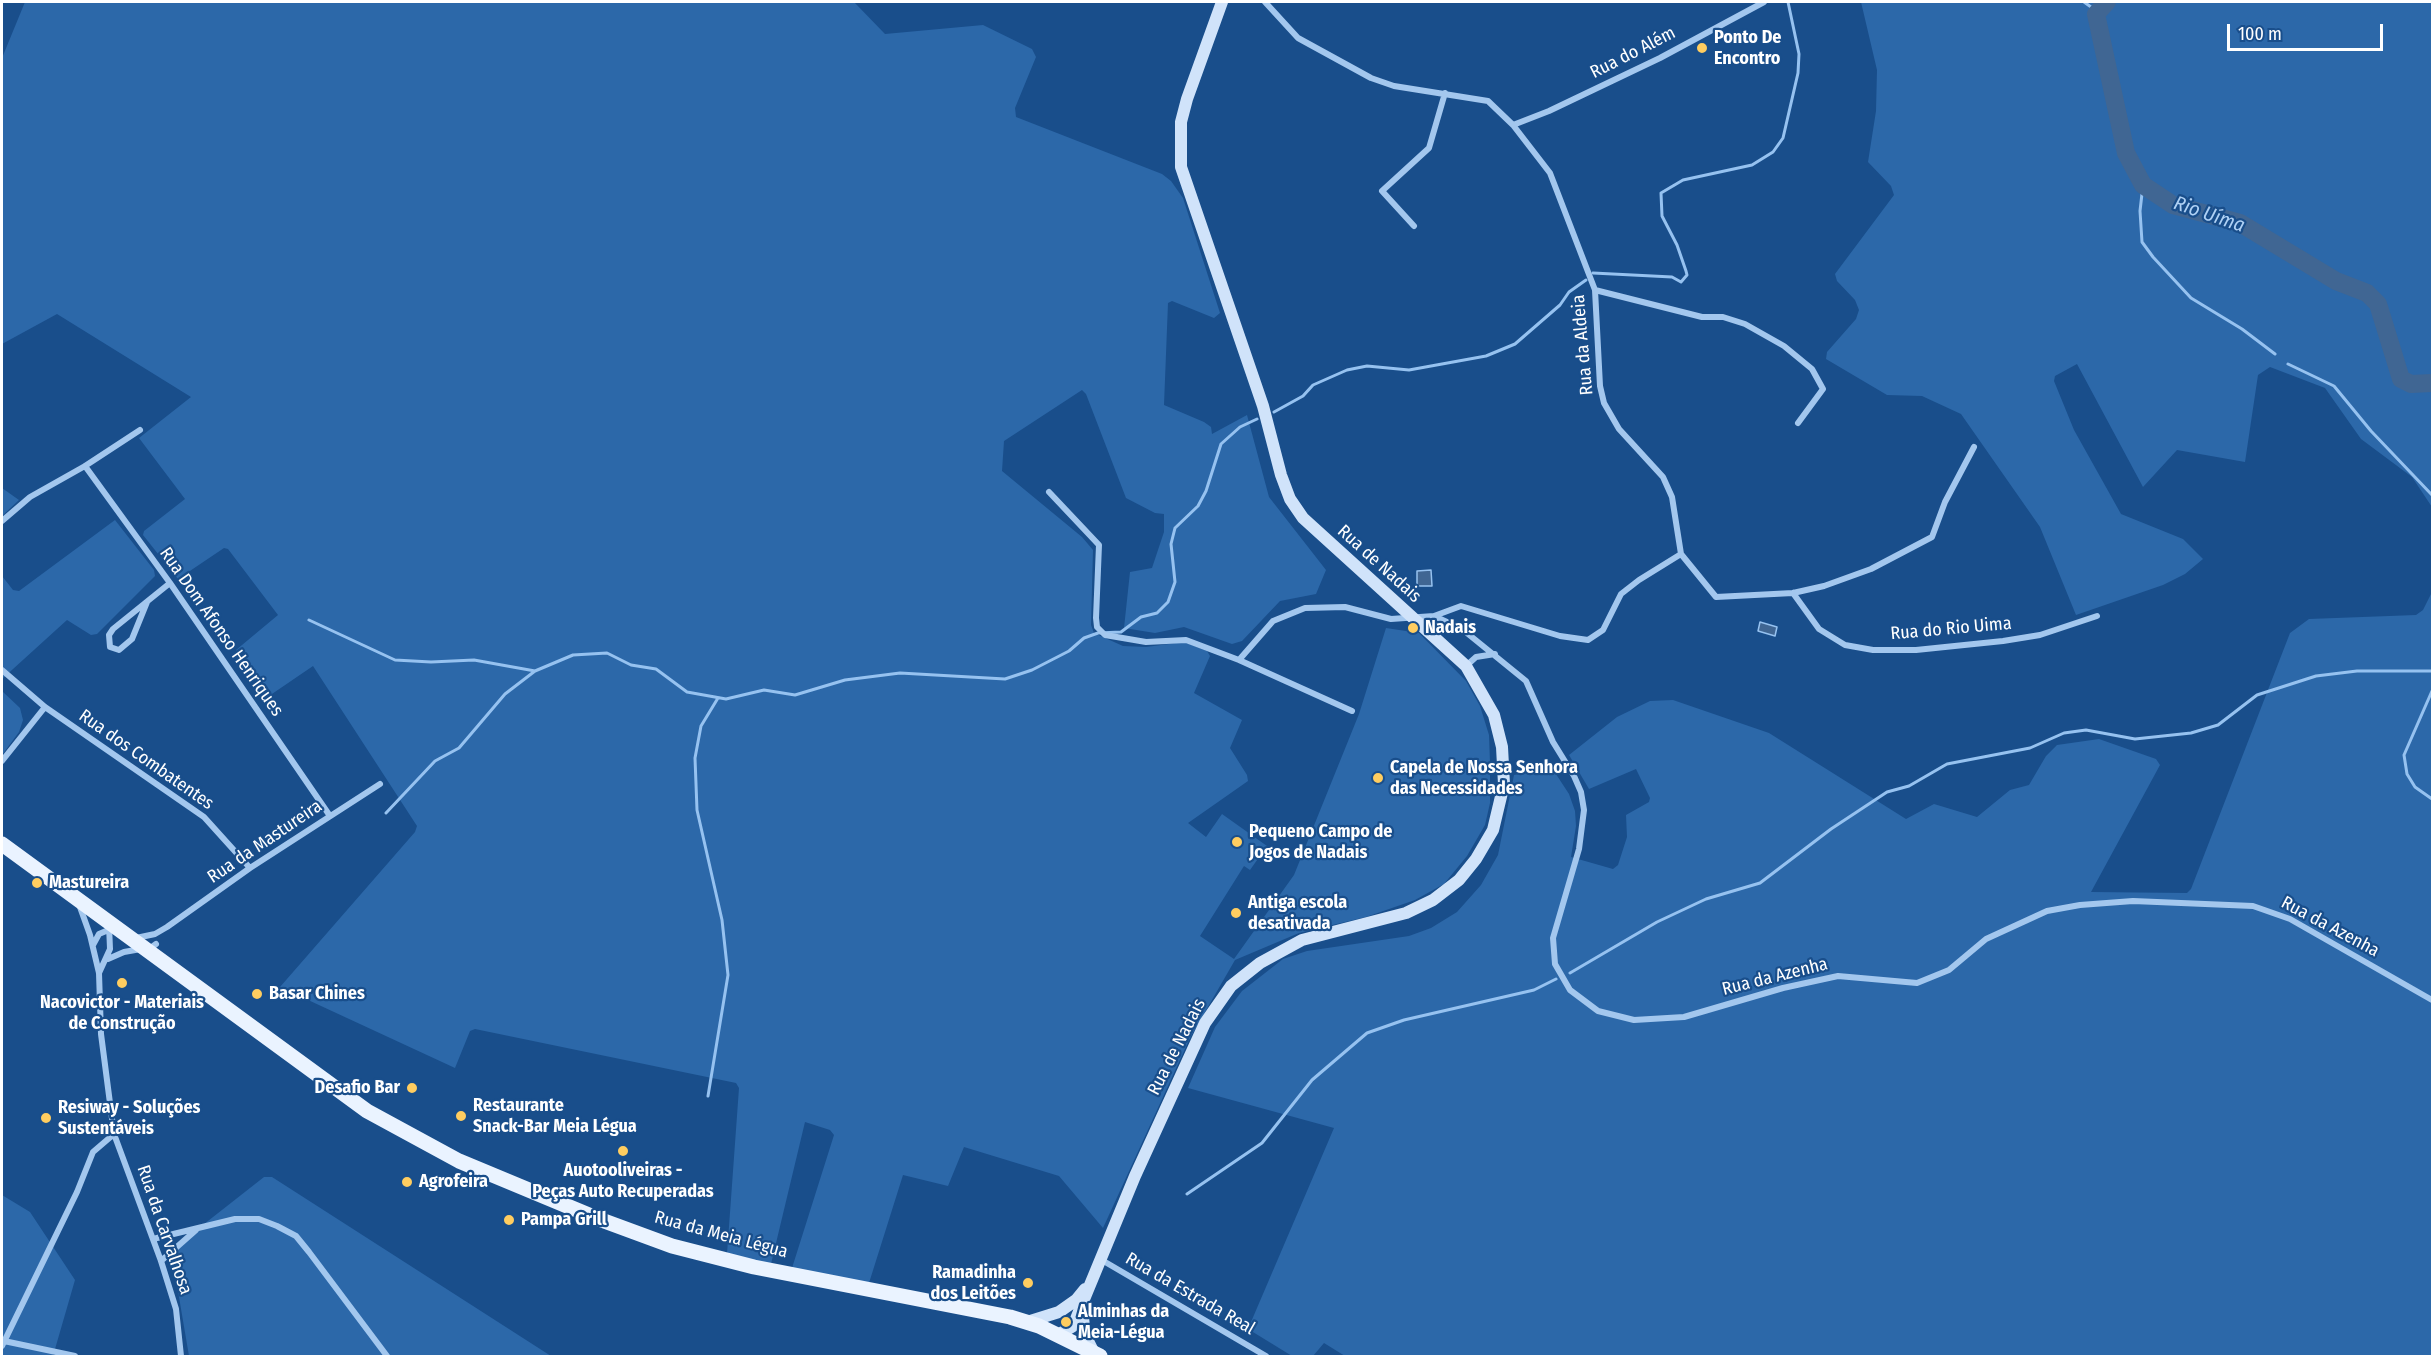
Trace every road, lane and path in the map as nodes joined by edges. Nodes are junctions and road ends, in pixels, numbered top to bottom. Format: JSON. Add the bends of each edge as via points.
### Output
{"nodes":[{"id":1,"x":1222,"y":2,"type":"edge"},
{"id":2,"x":1265,"y":2,"type":"edge"},
{"id":3,"x":1764,"y":2,"type":"edge"},
{"id":4,"x":1445,"y":93,"type":"junction"},
{"id":5,"x":1513,"y":125,"type":"junction"},
{"id":6,"x":1414,"y":226,"type":"dead end"},
{"id":7,"x":1595,"y":290,"type":"junction"},
{"id":8,"x":1798,"y":423,"type":"dead end"},
{"id":9,"x":140,"y":430,"type":"dead end"},
{"id":10,"x":1974,"y":447,"type":"dead end"},
{"id":11,"x":86,"y":466,"type":"junction"},
{"id":12,"x":1049,"y":492,"type":"dead end"},
{"id":13,"x":2,"y":520,"type":"edge"},
{"id":14,"x":1681,"y":554,"type":"junction"},
{"id":15,"x":170,"y":583,"type":"junction"},
{"id":16,"x":1793,"y":593,"type":"junction"},
{"id":17,"x":147,"y":602,"type":"junction"},
{"id":18,"x":1434,"y":616,"type":"junction"},
{"id":19,"x":2097,"y":616,"type":"dead end"},
{"id":20,"x":1414,"y":619,"type":"junction"},
{"id":21,"x":1495,"y":654,"type":"junction"},
{"id":22,"x":1239,"y":660,"type":"junction"},
{"id":23,"x":1466,"y":666,"type":"junction"},
{"id":24,"x":2,"y":670,"type":"edge"},
{"id":25,"x":45,"y":707,"type":"junction"},
{"id":26,"x":1352,"y":711,"type":"dead end"},
{"id":27,"x":2,"y":761,"type":"edge"},
{"id":28,"x":380,"y":784,"type":"dead end"},
{"id":29,"x":330,"y":816,"type":"junction"},
{"id":30,"x":2,"y":844,"type":"edge"},
{"id":31,"x":250,"y":868,"type":"junction"},
{"id":32,"x":75,"y":898,"type":"junction"},
{"id":33,"x":167,"y":927,"type":"junction"},
{"id":34,"x":116,"y":929,"type":"junction"},
{"id":35,"x":155,"y":934,"type":"junction"},
{"id":36,"x":93,"y":948,"type":"junction"},
{"id":37,"x":149,"y":948,"type":"junction"},
{"id":38,"x":108,"y":958,"type":"junction"},
{"id":39,"x":99,"y":972,"type":"junction"},
{"id":40,"x":2433,"y":1000,"type":"edge"},
{"id":41,"x":114,"y":1134,"type":"junction"},
{"id":42,"x":197,"y":1229,"type":"junction"},
{"id":43,"x":153,"y":1239,"type":"junction"},
{"id":44,"x":1100,"y":1259,"type":"junction"},
{"id":45,"x":161,"y":1262,"type":"junction"},
{"id":46,"x":1076,"y":1307,"type":"junction"},
{"id":47,"x":1027,"y":1322,"type":"junction"},
{"id":48,"x":1055,"y":1334,"type":"junction"},
{"id":49,"x":3,"y":1343,"type":"edge"},
{"id":50,"x":1097,"y":1355,"type":"edge"},
{"id":51,"x":75,"y":1356,"type":"edge"},
{"id":52,"x":181,"y":1356,"type":"edge"},
{"id":53,"x":387,"y":1356,"type":"edge"},
{"id":54,"x":1266,"y":1356,"type":"edge"}],
"edges":[{"from":1,"to":20,"type":"street","name":"Rua de Nadais","via":[[1181,123],[1181,168],[1187,189],[1263,406],[1290,499],[1303,518]]},
{"from":2,"to":4,"type":"street","name":"Rua da Aldeia","via":[[1298,38],[1371,78],[1394,86]]},
{"from":3,"to":5,"type":"street","name":"Rua do Além","via":[[1660,58]]},
{"from":4,"to":5,"type":"street","name":"Rua da Aldeia","via":[[1488,101]]},
{"from":4,"to":6,"type":"street","via":[[1429,148],[1382,191]]},
{"from":5,"to":7,"type":"street","name":"Rua da Aldeia","via":[[1550,173]]},
{"from":7,"to":8,"type":"street","via":[[1702,317],[1723,317],[1745,324],[1784,346],[1812,369],[1822,389]]},
{"from":7,"to":14,"type":"street","name":"Rua da Aldeia","via":[[1604,404],[1619,429],[1663,477],[1672,497]]},
{"from":9,"to":11,"type":"street"},
{"from":10,"to":16,"type":"street","via":[[1945,502],[1932,537],[1871,569]]},
{"from":11,"to":13,"type":"street","via":[[30,497]]},
{"from":11,"to":15,"type":"street","name":"Rua Dom Afonso Henriques"},
{"from":12,"to":22,"type":"street","via":[[1099,545],[1096,618],[1097,627],[1105,635],[1146,642],[1186,640]]},
{"from":14,"to":16,"type":"street","via":[[1716,597]]},
{"from":14,"to":18,"type":"street","via":[[1621,594],[1603,630],[1588,640],[1560,636],[1461,606]]},
{"from":15,"to":17,"type":"street"},
{"from":15,"to":29,"type":"street","name":"Rua Dom Afonso Henriques"},
{"from":16,"to":19,"type":"street","name":"Rua do Rio Uima","via":[[1819,629],[1845,645],[1874,650],[2003,641],[2040,635]]},
{"from":17,"to":17,"type":"street","via":[[113,628],[110,646],[119,650],[132,639]]},
{"from":18,"to":20,"type":"street"},
{"from":18,"to":21,"type":"street","name":"Rua da Azenha","via":[[1462,629]]},
{"from":20,"to":22,"type":"street","via":[[1391,619],[1345,607],[1305,608],[1273,621]]},
{"from":20,"to":23,"type":"street","name":"Rua de Nadais"},
{"from":21,"to":23,"type":"street","via":[[1476,657]]},
{"from":21,"to":40,"type":"street","name":"Rua da Azenha","via":[[1526,681],[1581,792],[1583,830],[1553,938],[1555,964],[1570,990],[1598,1011],[1634,1020],[1684,1017],[1838,976],[1917,983],[1949,970],[1986,939],[2047,911],[2133,901],[2253,906],[2290,919]]},
{"from":22,"to":26,"type":"street"},
{"from":23,"to":44,"type":"street","name":"Rua de Nadais","via":[[1494,715],[1502,747],[1502,796],[1493,830],[1476,859],[1459,880],[1433,900],[1407,913],[1302,940],[1260,963],[1232,986],[1206,1023]]},
{"from":24,"to":25,"type":"street","name":"Rua dos Combatentes"},
{"from":25,"to":27,"type":"street"},
{"from":25,"to":31,"type":"street","name":"Rua dos Combatentes","via":[[204,817]]},
{"from":28,"to":29,"type":"street","name":"Rua da Mastureira"},
{"from":29,"to":31,"type":"street","name":"Rua da Mastureira"},
{"from":30,"to":32,"type":"main road","name":"Rua da Meia Légua"},
{"from":31,"to":33,"type":"street","name":"Rua da Mastureira"},
{"from":32,"to":34,"type":"main road","name":"Rua da Meia Légua"},
{"from":32,"to":36,"type":"street","name":"Rua da Carvalhosa"},
{"from":33,"to":35,"type":"street","name":"Rua da Mastureira"},
{"from":33,"to":37,"type":"street","name":"Rua da Mastureira"},
{"from":34,"to":35,"type":"street","name":"Rua da Mastureira","via":[[141,938]]},
{"from":34,"to":36,"type":"street","via":[[99,934]]},
{"from":34,"to":37,"type":"main road","name":"Rua da Meia Légua"},
{"from":34,"to":38,"type":"street"},
{"from":35,"to":37,"type":"street","via":[[147,943]]},
{"from":36,"to":39,"type":"street","name":"Rua da Carvalhosa"},
{"from":37,"to":38,"type":"street"},
{"from":37,"to":47,"type":"main road","name":"Rua da Meia Légua","via":[[166,965],[367,1111],[459,1161],[672,1245],[734,1262]]},
{"from":38,"to":39,"type":"street"},
{"from":39,"to":41,"type":"street","name":"Rua da Carvalhosa","via":[[101,1034]]},
{"from":41,"to":43,"type":"street","name":"Rua da Carvalhosa"},
{"from":41,"to":49,"type":"street","via":[[93,1152]]},
{"from":42,"to":43,"type":"street"},
{"from":42,"to":45,"type":"street"},
{"from":42,"to":53,"type":"street","via":[[214,1222],[259,1219],[296,1236]]},
{"from":43,"to":45,"type":"street","name":"Rua da Carvalhosa"},
{"from":44,"to":46,"type":"street","name":"Rua de Nadais"},
{"from":44,"to":54,"type":"street","name":"Rua da Estrada Real"},
{"from":45,"to":52,"type":"street","name":"Rua da Carvalhosa","via":[[176,1309]]},
{"from":46,"to":47,"type":"street","name":"Rua de Nadais"},
{"from":46,"to":48,"type":"street","name":"Rua de Nadais","via":[[1073,1326]]},
{"from":46,"to":50,"type":"street"},
{"from":47,"to":48,"type":"main road","name":"Rua da Meia Légua"},
{"from":48,"to":50,"type":"main road","name":"Rua da Meia Légua"},
{"from":49,"to":51,"type":"street"}]}
